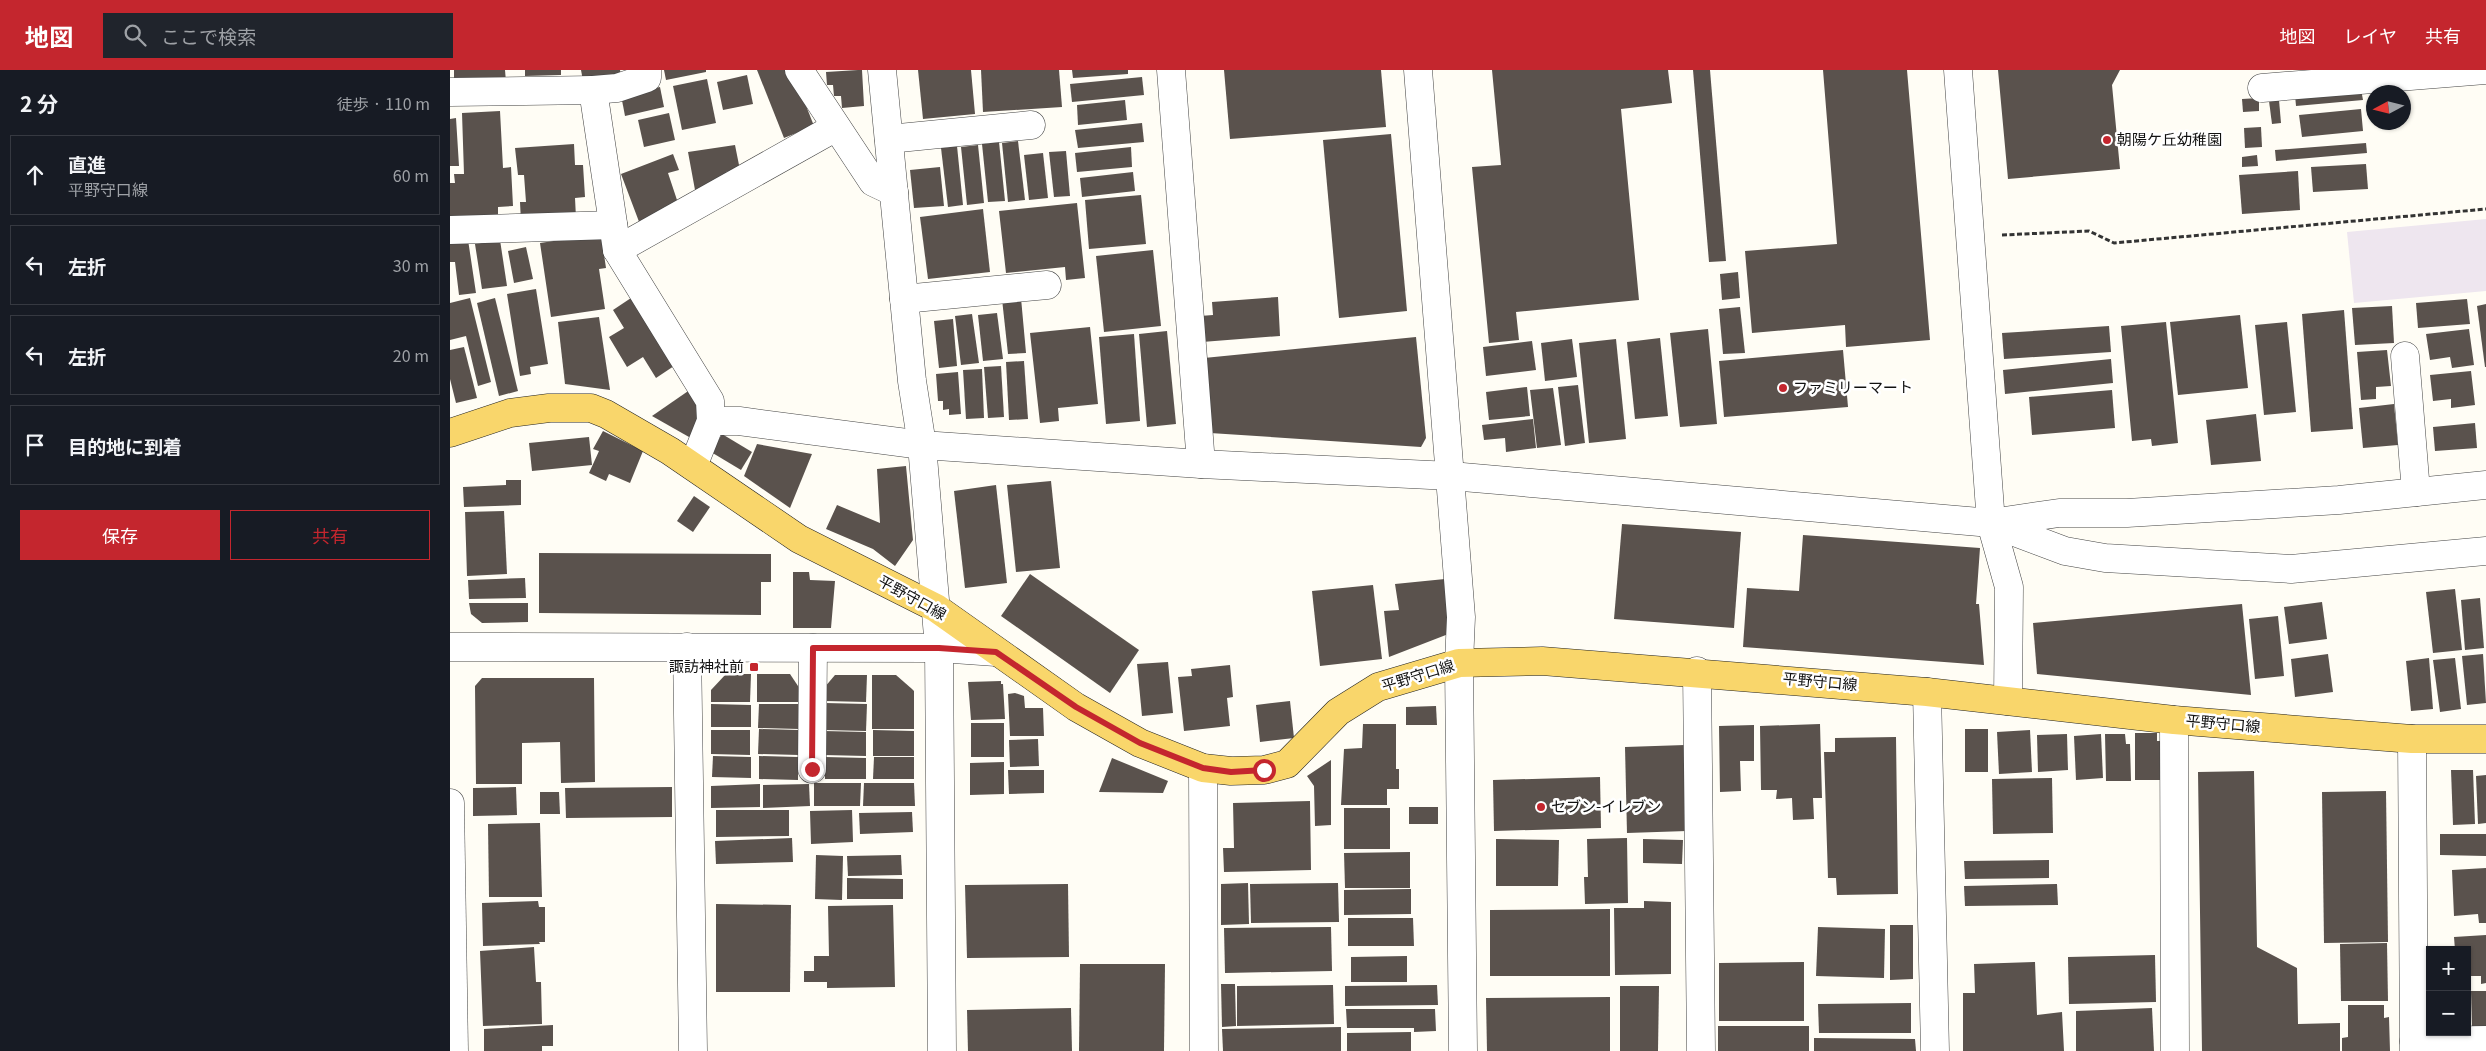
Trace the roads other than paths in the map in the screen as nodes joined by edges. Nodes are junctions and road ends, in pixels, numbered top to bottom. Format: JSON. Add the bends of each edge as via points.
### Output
{"nodes":[{"id":1,"x":647,"y":70,"type":"edge"},
{"id":2,"x":799,"y":70,"type":"edge"},
{"id":3,"x":882,"y":70,"type":"edge"},
{"id":4,"x":1171,"y":70,"type":"edge"},
{"id":5,"x":1418,"y":70,"type":"edge"},
{"id":6,"x":1958,"y":70,"type":"edge"},
{"id":7,"x":2486,"y":70,"type":"edge"},
{"id":8,"x":2262,"y":88,"type":"dead end"},
{"id":9,"x":593,"y":90,"type":"junction"},
{"id":10,"x":450,"y":92,"type":"edge"},
{"id":11,"x":1031,"y":125,"type":"dead end"},
{"id":12,"x":836,"y":127,"type":"junction"},
{"id":13,"x":889,"y":139,"type":"junction"},
{"id":14,"x":894,"y":192,"type":"junction"},
{"id":15,"x":450,"y":230,"type":"edge"},
{"id":16,"x":615,"y":238,"type":"junction"},
{"id":17,"x":1047,"y":285,"type":"dead end"},
{"id":18,"x":904,"y":299,"type":"junction"},
{"id":19,"x":2405,"y":356,"type":"dead end"},
{"id":20,"x":711,"y":421,"type":"junction"},
{"id":21,"x":450,"y":433,"type":"edge"},
{"id":22,"x":922,"y":445,"type":"junction"},
{"id":23,"x":1201,"y":464,"type":"junction"},
{"id":24,"x":693,"y":466,"type":"junction"},
{"id":25,"x":1452,"y":476,"type":"junction"},
{"id":26,"x":2486,"y":485,"type":"edge"},
{"id":27,"x":2416,"y":492,"type":"junction"},
{"id":28,"x":1991,"y":523,"type":"junction"},
{"id":29,"x":2486,"y":550,"type":"edge"},
{"id":30,"x":936,"y":608,"type":"junction"},
{"id":31,"x":450,"y":647,"type":"edge"},
{"id":32,"x":686,"y":648,"type":"junction"},
{"id":33,"x":813,"y":648,"type":"junction"},
{"id":34,"x":939,"y":648,"type":"junction"},
{"id":35,"x":996,"y":652,"type":"junction"},
{"id":36,"x":1459,"y":663,"type":"junction"},
{"id":37,"x":1697,"y":671,"type":"junction"},
{"id":38,"x":1927,"y":692,"type":"junction"},
{"id":39,"x":2008,"y":701,"type":"junction"},
{"id":40,"x":2174,"y":720,"type":"junction"},
{"id":41,"x":2412,"y":739,"type":"junction"},
{"id":42,"x":2486,"y":739,"type":"edge"},
{"id":43,"x":1203,"y":768,"type":"junction"},
{"id":44,"x":812,"y":769,"type":"dead end"},
{"id":45,"x":450,"y":803,"type":"edge"},
{"id":46,"x":2486,"y":1040,"type":"edge"},
{"id":47,"x":2414,"y":1046,"type":"edge"},
{"id":48,"x":454,"y":1051,"type":"edge"},
{"id":49,"x":693,"y":1051,"type":"edge"},
{"id":50,"x":942,"y":1051,"type":"edge"},
{"id":51,"x":1204,"y":1051,"type":"edge"},
{"id":52,"x":1462,"y":1051,"type":"edge"},
{"id":53,"x":1700,"y":1051,"type":"edge"},
{"id":54,"x":1935,"y":1051,"type":"edge"},
{"id":55,"x":2176,"y":1051,"type":"edge"}],
"edges":[{"from":1,"to":9,"type":"street","via":[[647,78],[617,88]]},
{"from":2,"to":12,"type":"street"},
{"from":3,"to":13,"type":"street"},
{"from":4,"to":23,"type":"street"},
{"from":5,"to":25,"type":"street"},
{"from":6,"to":28,"type":"street"},
{"from":7,"to":8,"type":"street"},
{"from":9,"to":10,"type":"street"},
{"from":9,"to":16,"type":"street"},
{"from":11,"to":13,"type":"street"},
{"from":12,"to":14,"type":"street","via":[[873,182]]},
{"from":12,"to":16,"type":"street"},
{"from":13,"to":14,"type":"street"},
{"from":14,"to":18,"type":"street"},
{"from":15,"to":16,"type":"street"},
{"from":16,"to":20,"type":"street","via":[[710,401]]},
{"from":17,"to":18,"type":"street"},
{"from":18,"to":22,"type":"street"},
{"from":19,"to":27,"type":"street"},
{"from":20,"to":22,"type":"street","via":[[739,421]]},
{"from":20,"to":24,"type":"street"},
{"from":21,"to":24,"type":"main road","name":"平野守口線","via":[[510,413],[548,408],[591,408]]},
{"from":22,"to":23,"type":"street"},
{"from":22,"to":30,"type":"street"},
{"from":23,"to":25,"type":"street"},
{"from":24,"to":30,"type":"main road","name":"平野守口線","via":[[799,540]]},
{"from":25,"to":28,"type":"street"},
{"from":25,"to":36,"type":"street","via":[[1461,617]]},
{"from":26,"to":27,"type":"street"},
{"from":27,"to":28,"type":"street","via":[[2127,514],[2059,513]]},
{"from":28,"to":29,"type":"street","via":[[2064,551],[2105,558],[2291,569]]},
{"from":28,"to":39,"type":"street","via":[[2009,587]]},
{"from":30,"to":34,"type":"street"},
{"from":30,"to":35,"type":"main road","name":"平野守口線"},
{"from":31,"to":32,"type":"street"},
{"from":32,"to":33,"type":"street"},
{"from":32,"to":49,"type":"street"},
{"from":33,"to":34,"type":"street"},
{"from":33,"to":44,"type":"street"},
{"from":34,"to":35,"type":"street"},
{"from":34,"to":50,"type":"street"},
{"from":35,"to":43,"type":"main road","name":"平野守口線","via":[[1076,707],[1140,743]]},
{"from":36,"to":37,"type":"main road","name":"平野守口線","via":[[1542,660]]},
{"from":36,"to":43,"type":"main road","name":"平野守口線","via":[[1378,687],[1338,712],[1287,764],[1264,770],[1231,772]]},
{"from":36,"to":52,"type":"street"},
{"from":37,"to":38,"type":"main road","name":"平野守口線"},
{"from":37,"to":53,"type":"street"},
{"from":38,"to":39,"type":"main road","name":"平野守口線"},
{"from":38,"to":54,"type":"street"},
{"from":39,"to":40,"type":"main road","name":"平野守口線"},
{"from":40,"to":41,"type":"main road","name":"平野守口線"},
{"from":40,"to":55,"type":"street"},
{"from":41,"to":42,"type":"main road","name":"平野守口線"},
{"from":41,"to":47,"type":"street"},
{"from":43,"to":51,"type":"street"},
{"from":45,"to":48,"type":"street"},
{"from":46,"to":47,"type":"street"}]}
